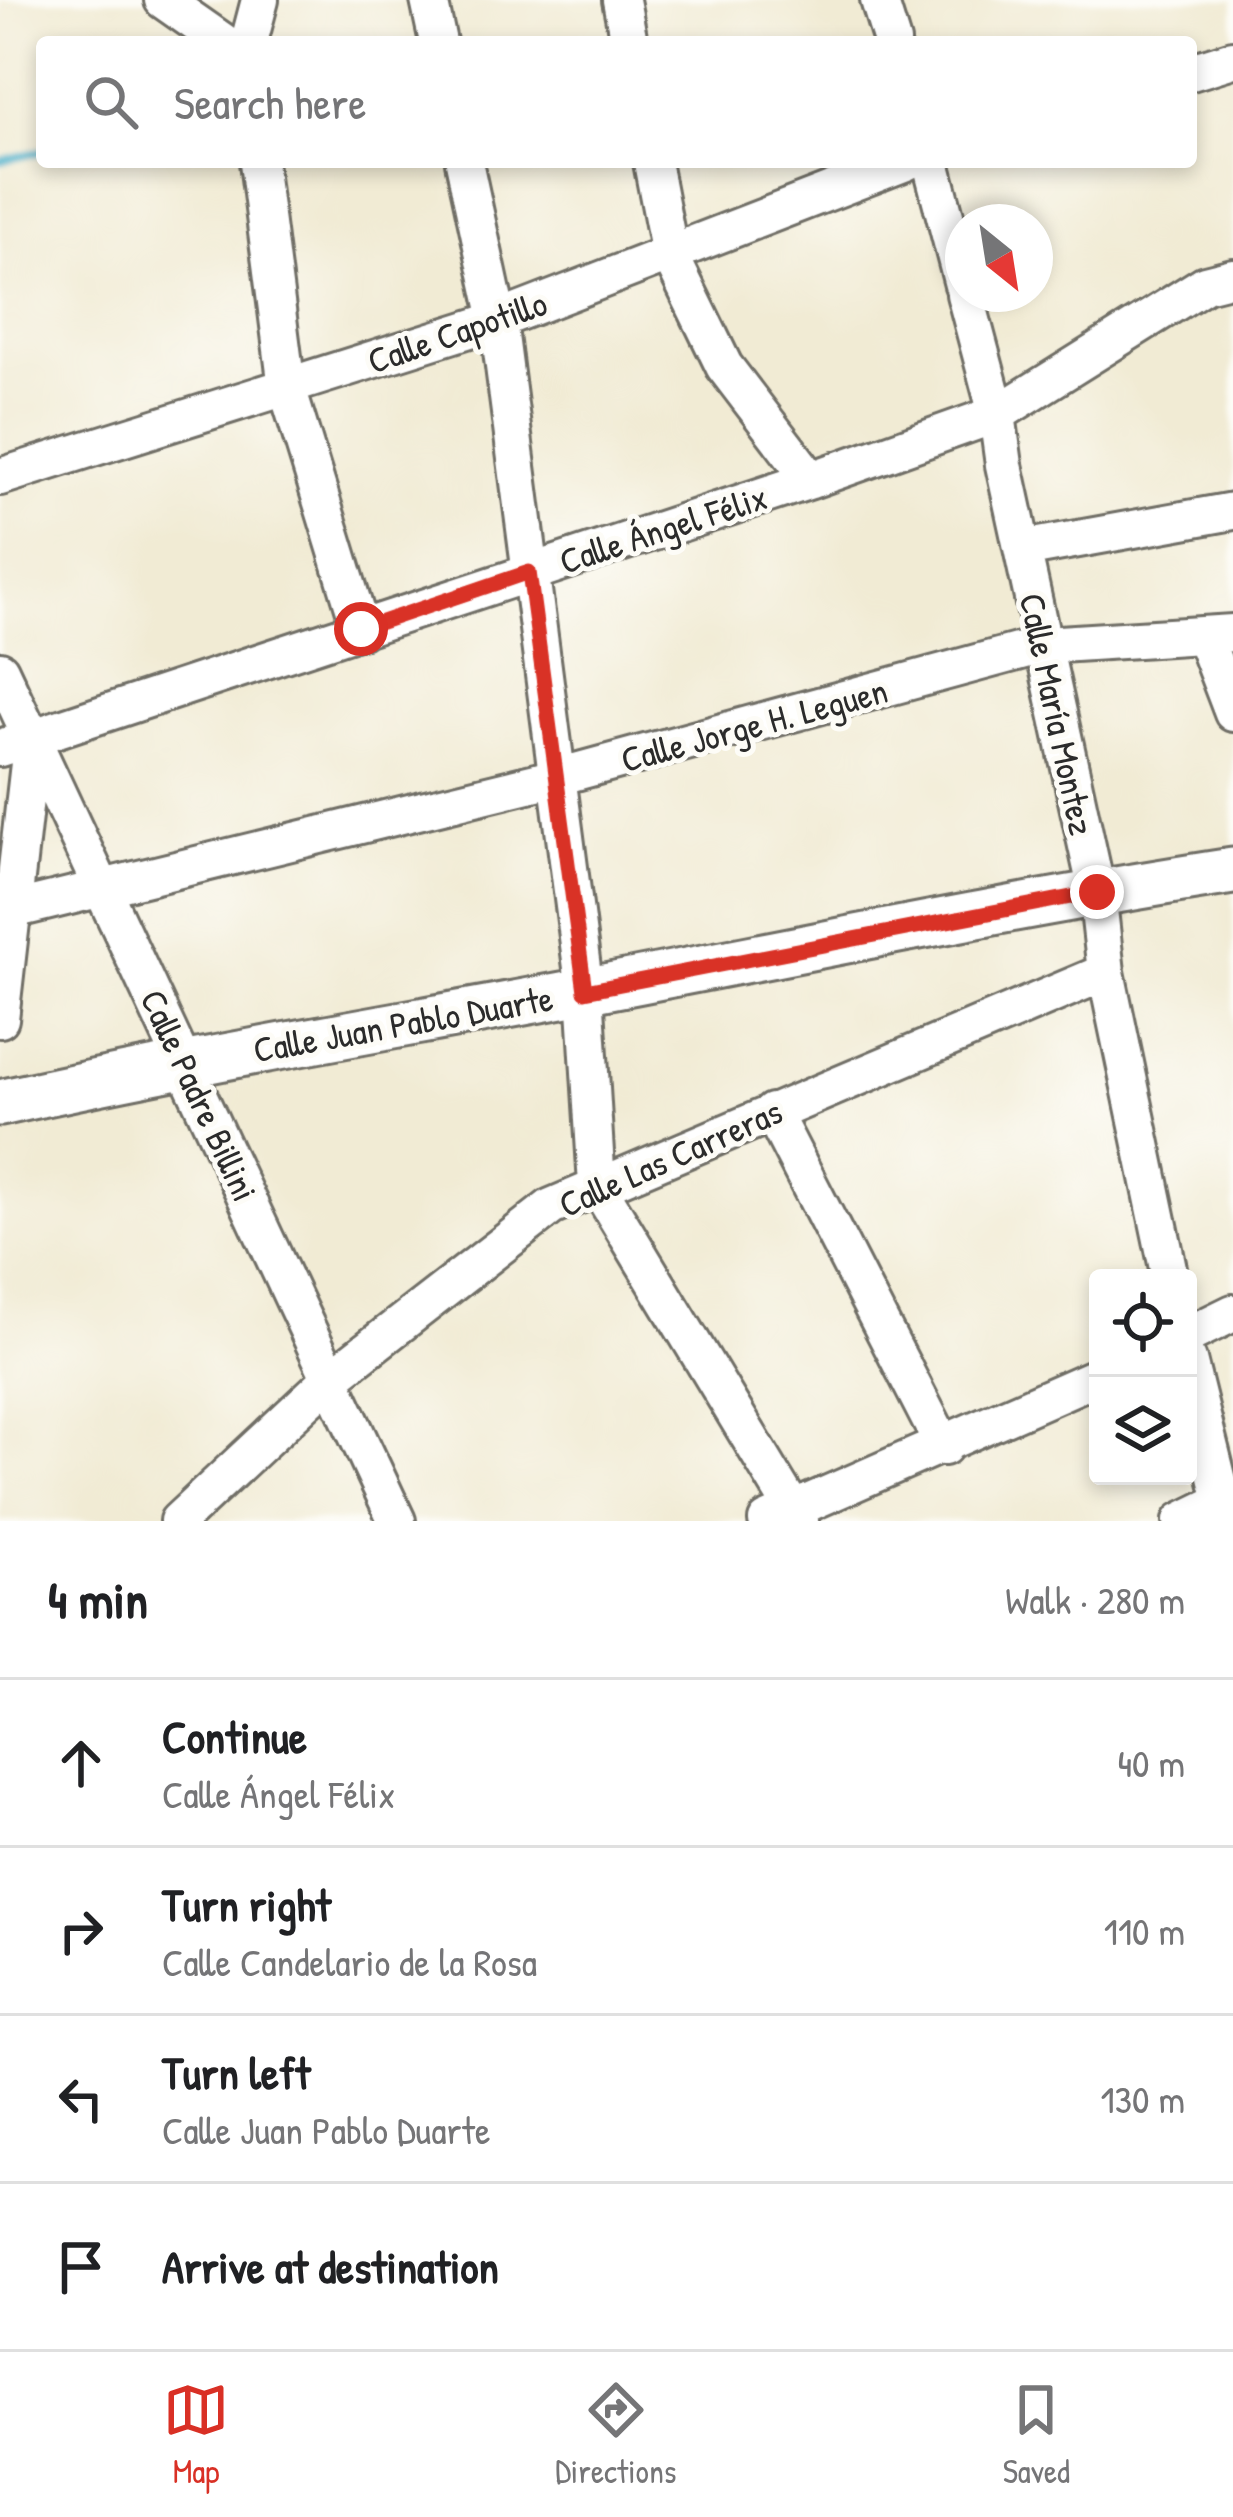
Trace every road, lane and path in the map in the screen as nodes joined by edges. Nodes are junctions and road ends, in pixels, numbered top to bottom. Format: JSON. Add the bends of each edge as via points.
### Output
{"nodes":[{"id":1,"x":163,"y":0,"type":"edge"},
{"id":2,"x":260,"y":0,"type":"edge"},
{"id":3,"x":429,"y":0,"type":"edge"},
{"id":4,"x":621,"y":0,"type":"edge"},
{"id":5,"x":879,"y":0,"type":"edge"},
{"id":6,"x":214,"y":36,"type":"edge"},
{"id":7,"x":251,"y":36,"type":"edge"},
{"id":8,"x":438,"y":36,"type":"edge"},
{"id":9,"x":628,"y":36,"type":"edge"},
{"id":10,"x":890,"y":36,"type":"edge"},
{"id":11,"x":1233,"y":59,"type":"edge"},
{"id":12,"x":1197,"y":70,"type":"edge"},
{"id":13,"x":259,"y":168,"type":"edge"},
{"id":14,"x":465,"y":168,"type":"edge"},
{"id":15,"x":653,"y":168,"type":"edge"},
{"id":16,"x":891,"y":168,"type":"edge"},
{"id":17,"x":933,"y":168,"type":"edge"},
{"id":18,"x":945,"y":216,"type":"edge"},
{"id":19,"x":670,"y":255,"type":"junction"},
{"id":20,"x":1233,"y":277,"type":"edge"},
{"id":21,"x":970,"y":312,"type":"edge"},
{"id":22,"x":498,"y":320,"type":"junction"},
{"id":23,"x":287,"y":388,"type":"junction"},
{"id":24,"x":997,"y":414,"type":"junction"},
{"id":25,"x":0,"y":476,"type":"edge"},
{"id":26,"x":811,"y":480,"type":"junction"},
{"id":27,"x":1233,"y":511,"type":"edge"},
{"id":28,"x":1023,"y":549,"type":"junction"},
{"id":29,"x":529,"y":572,"type":"junction"},
{"id":30,"x":361,"y":629,"type":"junction"},
{"id":31,"x":1219,"y":635,"type":"edge"},
{"id":32,"x":1043,"y":645,"type":"junction"},
{"id":33,"x":0,"y":670,"type":"edge"},
{"id":34,"x":1233,"y":713,"type":"edge"},
{"id":35,"x":16,"y":743,"type":"edge"},
{"id":36,"x":557,"y":777,"type":"junction"},
{"id":37,"x":1233,"y":871,"type":"edge"},
{"id":38,"x":104,"y":889,"type":"junction"},
{"id":39,"x":1097,"y":892,"type":"junction"},
{"id":40,"x":7,"y":911,"type":"edge"},
{"id":41,"x":1106,"y":972,"type":"junction"},
{"id":42,"x":585,"y":991,"type":"junction"},
{"id":43,"x":0,"y":1019,"type":"edge"},
{"id":44,"x":185,"y":1062,"type":"junction"},
{"id":45,"x":0,"y":1103,"type":"edge"},
{"id":46,"x":772,"y":1112,"type":"junction"},
{"id":47,"x":597,"y":1185,"type":"junction"},
{"id":48,"x":1168,"y":1269,"type":"edge"},
{"id":49,"x":1233,"y":1313,"type":"edge"},
{"id":50,"x":1197,"y":1331,"type":"edge"},
{"id":51,"x":1096,"y":1377,"type":"edge"},
{"id":52,"x":1193,"y":1377,"type":"edge"},
{"id":53,"x":331,"y":1378,"type":"junction"},
{"id":54,"x":944,"y":1447,"type":"junction"},
{"id":55,"x":1228,"y":1506,"type":"edge"},
{"id":56,"x":786,"y":1516,"type":"edge"},
{"id":57,"x":178,"y":1521,"type":"edge"},
{"id":58,"x":397,"y":1521,"type":"edge"},
{"id":59,"x":1182,"y":1521,"type":"edge"}],
"edges":[{"from":1,"to":6,"type":"street"},
{"from":2,"to":7,"type":"street"},
{"from":3,"to":8,"type":"street"},
{"from":4,"to":9,"type":"street"},
{"from":5,"to":10,"type":"street"},
{"from":11,"to":12,"type":"street"},
{"from":13,"to":23,"type":"street"},
{"from":14,"to":22,"type":"street"},
{"from":15,"to":19,"type":"street"},
{"from":16,"to":19,"type":"street","name":"Calle Capotillo"},
{"from":17,"to":18,"type":"street"},
{"from":19,"to":22,"type":"street","name":"Calle Capotillo"},
{"from":19,"to":26,"type":"street","via":[[724,366]]},
{"from":20,"to":24,"type":"street","name":"Calle Ángel Félix","via":[[1205,284]]},
{"from":21,"to":24,"type":"street","name":"Calle María Montez"},
{"from":22,"to":23,"type":"street","name":"Calle Capotillo"},
{"from":22,"to":29,"type":"street"},
{"from":23,"to":25,"type":"street","name":"Calle Capotillo"},
{"from":23,"to":30,"type":"street"},
{"from":24,"to":26,"type":"street","name":"Calle Ángel Félix"},
{"from":24,"to":28,"type":"street","name":"Calle María Montez"},
{"from":26,"to":29,"type":"street","name":"Calle Ángel Félix"},
{"from":27,"to":28,"type":"street"},
{"from":28,"to":32,"type":"street","name":"Calle María Montez"},
{"from":29,"to":30,"type":"street","name":"Calle Ángel Félix"},
{"from":29,"to":36,"type":"street"},
{"from":30,"to":35,"type":"street","name":"Calle Ángel Félix"},
{"from":31,"to":32,"type":"street","name":"Calle Jorge H. Leguen"},
{"from":31,"to":34,"type":"street"},
{"from":32,"to":36,"type":"street","name":"Calle Jorge H. Leguen"},
{"from":32,"to":39,"type":"street","name":"Calle María Montez"},
{"from":33,"to":35,"type":"street","name":"Calle Padre Billini"},
{"from":35,"to":38,"type":"street","name":"Calle Padre Billini"},
{"from":35,"to":40,"type":"street"},
{"from":36,"to":38,"type":"street","name":"Calle Jorge H. Leguen"},
{"from":36,"to":42,"type":"street"},
{"from":37,"to":39,"type":"main road","name":"Calle Juan Pablo Duarte"},
{"from":38,"to":40,"type":"street","name":"Calle Jorge H. Leguen"},
{"from":38,"to":44,"type":"street","name":"Calle Padre Billini"},
{"from":39,"to":41,"type":"street","name":"Calle María Montez"},
{"from":39,"to":42,"type":"main road","name":"Calle Juan Pablo Duarte"},
{"from":40,"to":43,"type":"street"},
{"from":41,"to":46,"type":"street","name":"Calle Las Carreras"},
{"from":41,"to":48,"type":"street","name":"Calle María Montez"},
{"from":42,"to":44,"type":"main road","name":"Calle Juan Pablo Duarte"},
{"from":42,"to":47,"type":"street"},
{"from":44,"to":45,"type":"main road","name":"Calle Juan Pablo Duarte"},
{"from":44,"to":53,"type":"street","name":"Calle Padre Billini"},
{"from":46,"to":47,"type":"street","name":"Calle Las Carreras"},
{"from":46,"to":54,"type":"street"},
{"from":47,"to":53,"type":"street","name":"Calle Las Carreras","via":[[551,1207]]},
{"from":47,"to":56,"type":"street"},
{"from":49,"to":50,"type":"street"},
{"from":51,"to":54,"type":"street"},
{"from":52,"to":55,"type":"street"},
{"from":53,"to":57,"type":"street","name":"Calle Las Carreras"},
{"from":53,"to":58,"type":"street","name":"Calle Padre Billini"},
{"from":54,"to":56,"type":"street"},
{"from":55,"to":59,"type":"street"}]}
